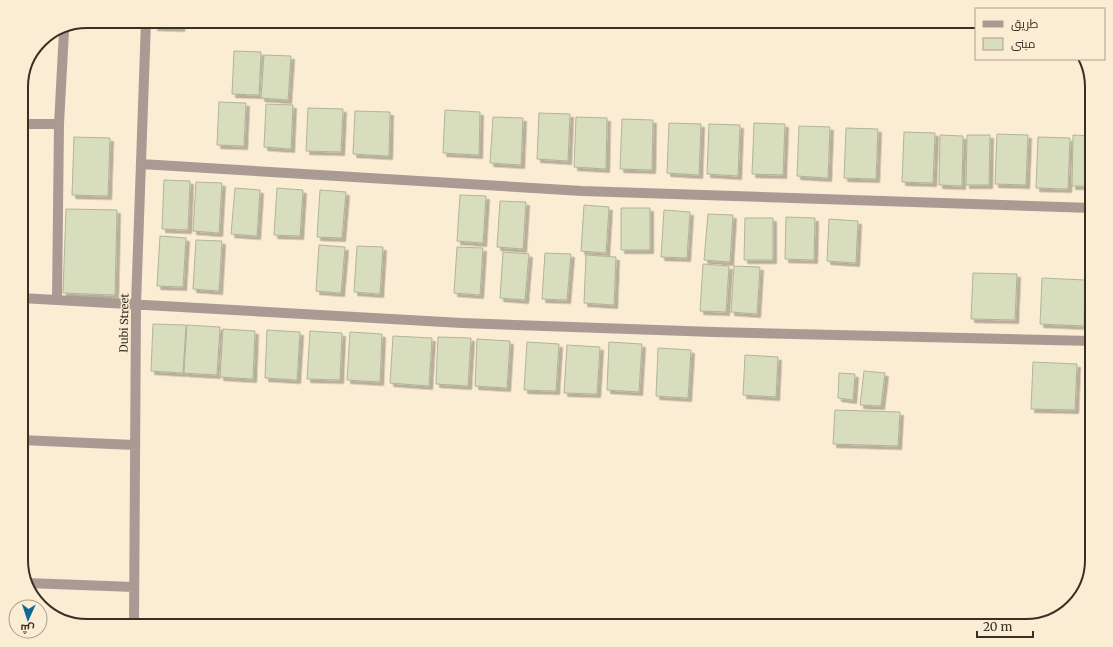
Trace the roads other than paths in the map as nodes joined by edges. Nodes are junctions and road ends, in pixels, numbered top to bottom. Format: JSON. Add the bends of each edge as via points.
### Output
{"nodes":[{"id":1,"x":146,"y":28,"type":"edge"},
{"id":2,"x":64,"y":32,"type":"edge"},
{"id":3,"x":28,"y":124,"type":"edge"},
{"id":4,"x":59,"y":124,"type":"junction"},
{"id":5,"x":141,"y":164,"type":"junction"},
{"id":6,"x":1085,"y":208,"type":"edge"},
{"id":7,"x":28,"y":298,"type":"edge"},
{"id":8,"x":57,"y":300,"type":"junction"},
{"id":9,"x":136,"y":304,"type":"junction"},
{"id":10,"x":1085,"y":341,"type":"edge"},
{"id":11,"x":28,"y":440,"type":"edge"},
{"id":12,"x":134,"y":444,"type":"junction"},
{"id":13,"x":33,"y":583,"type":"edge"},
{"id":14,"x":134,"y":587,"type":"junction"},
{"id":15,"x":134,"y":619,"type":"edge"}],
"edges":[{"from":1,"to":5,"type":"street","name":"Dubi Street"},
{"from":2,"to":4,"type":"street"},
{"from":3,"to":4,"type":"street"},
{"from":4,"to":8,"type":"street"},
{"from":5,"to":6,"type":"street","via":[[582,191]]},
{"from":5,"to":9,"type":"street","name":"Dubi Street"},
{"from":7,"to":8,"type":"street"},
{"from":8,"to":9,"type":"street"},
{"from":9,"to":10,"type":"street","via":[[462,323],[667,331]]},
{"from":9,"to":12,"type":"street","name":"Dubi Street"},
{"from":11,"to":12,"type":"street"},
{"from":12,"to":14,"type":"street","name":"Dubi Street"},
{"from":13,"to":14,"type":"street"},
{"from":14,"to":15,"type":"street","name":"Dubi Street"}]}
